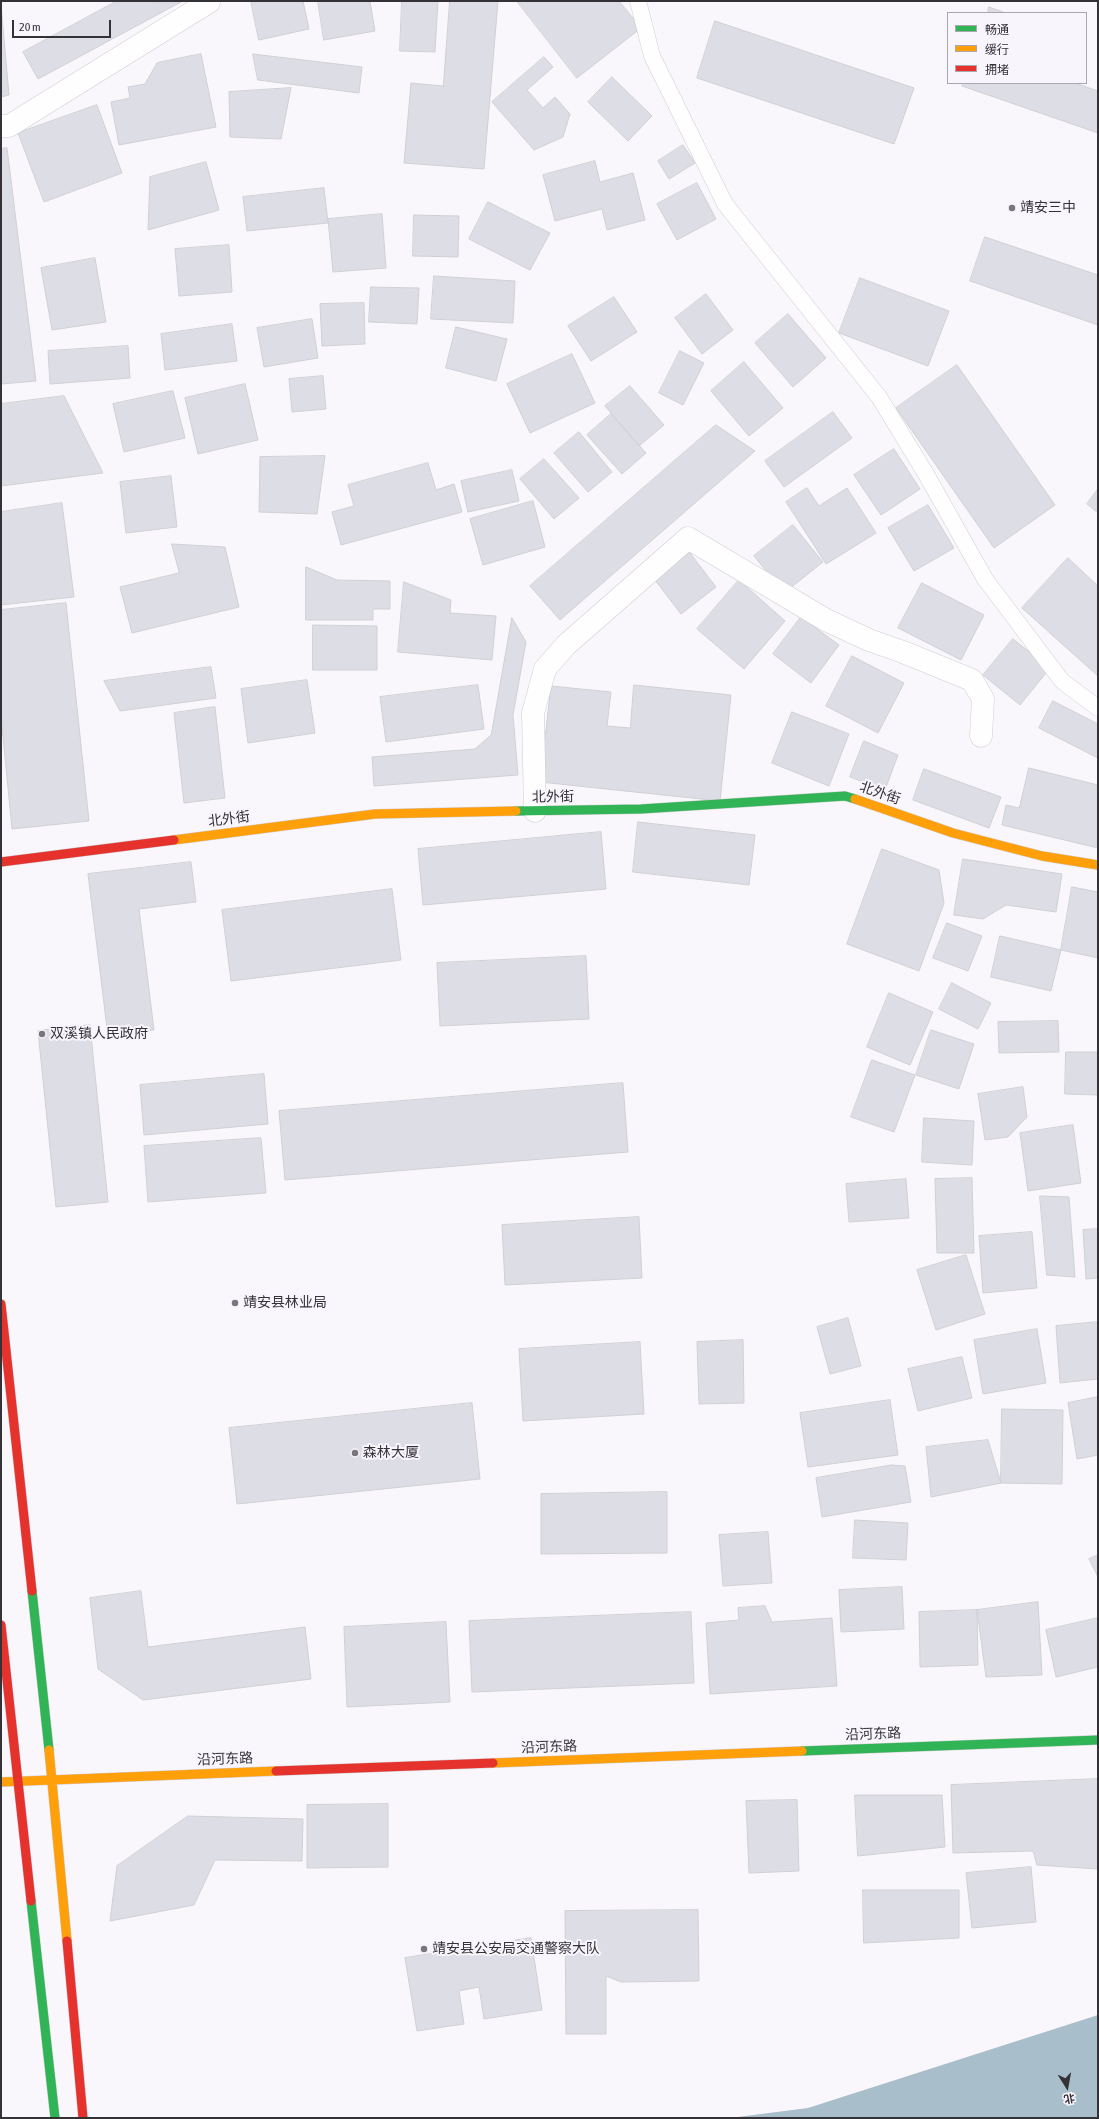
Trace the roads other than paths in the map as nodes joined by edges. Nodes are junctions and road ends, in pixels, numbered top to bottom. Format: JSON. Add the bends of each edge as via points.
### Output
{"nodes":[{"id":1,"x":638,"y":1,"type":"edge"},
{"id":2,"x":209,"y":2,"type":"dead end"},
{"id":3,"x":1,"y":126,"type":"edge"},
{"id":4,"x":1098,"y":708,"type":"edge"},
{"id":5,"x":981,"y":736,"type":"dead end"},
{"id":6,"x":535,"y":811,"type":"junction"},
{"id":7,"x":1,"y":862,"type":"edge"},
{"id":8,"x":1098,"y":865,"type":"edge"},
{"id":9,"x":1,"y":1304,"type":"edge"},
{"id":10,"x":1,"y":1625,"type":"edge"},
{"id":11,"x":1098,"y":1740,"type":"edge"},
{"id":12,"x":52,"y":1780,"type":"junction"},
{"id":13,"x":17,"y":1781,"type":"junction"},
{"id":14,"x":1,"y":1782,"type":"edge"},
{"id":15,"x":54,"y":2118,"type":"edge"},
{"id":16,"x":83,"y":2118,"type":"edge"}],
"edges":[{"from":1,"to":4,"type":"lane","via":[[652,56],[725,204],[879,397],[985,579],[1062,680]]},
{"from":2,"to":3,"type":"street","via":[[9,126]]},
{"from":5,"to":6,"type":"street","via":[[983,699],[972,680],[869,640],[826,620],[688,538],[566,645],[545,669],[533,713]]},
{"from":6,"to":7,"type":"main road","name":"北外街","via":[[375,814]]},
{"from":6,"to":8,"type":"main road","name":"北外街","via":[[641,809],[845,796],[953,833],[1042,856]]},
{"from":9,"to":12,"type":"main road"},
{"from":10,"to":13,"type":"main road"},
{"from":11,"to":12,"type":"main road","name":"沿河东路"},
{"from":12,"to":13,"type":"main road","name":"沿河东路"},
{"from":12,"to":16,"type":"main road"},
{"from":13,"to":14,"type":"main road","name":"沿河东路"},
{"from":13,"to":15,"type":"main road"}]}
